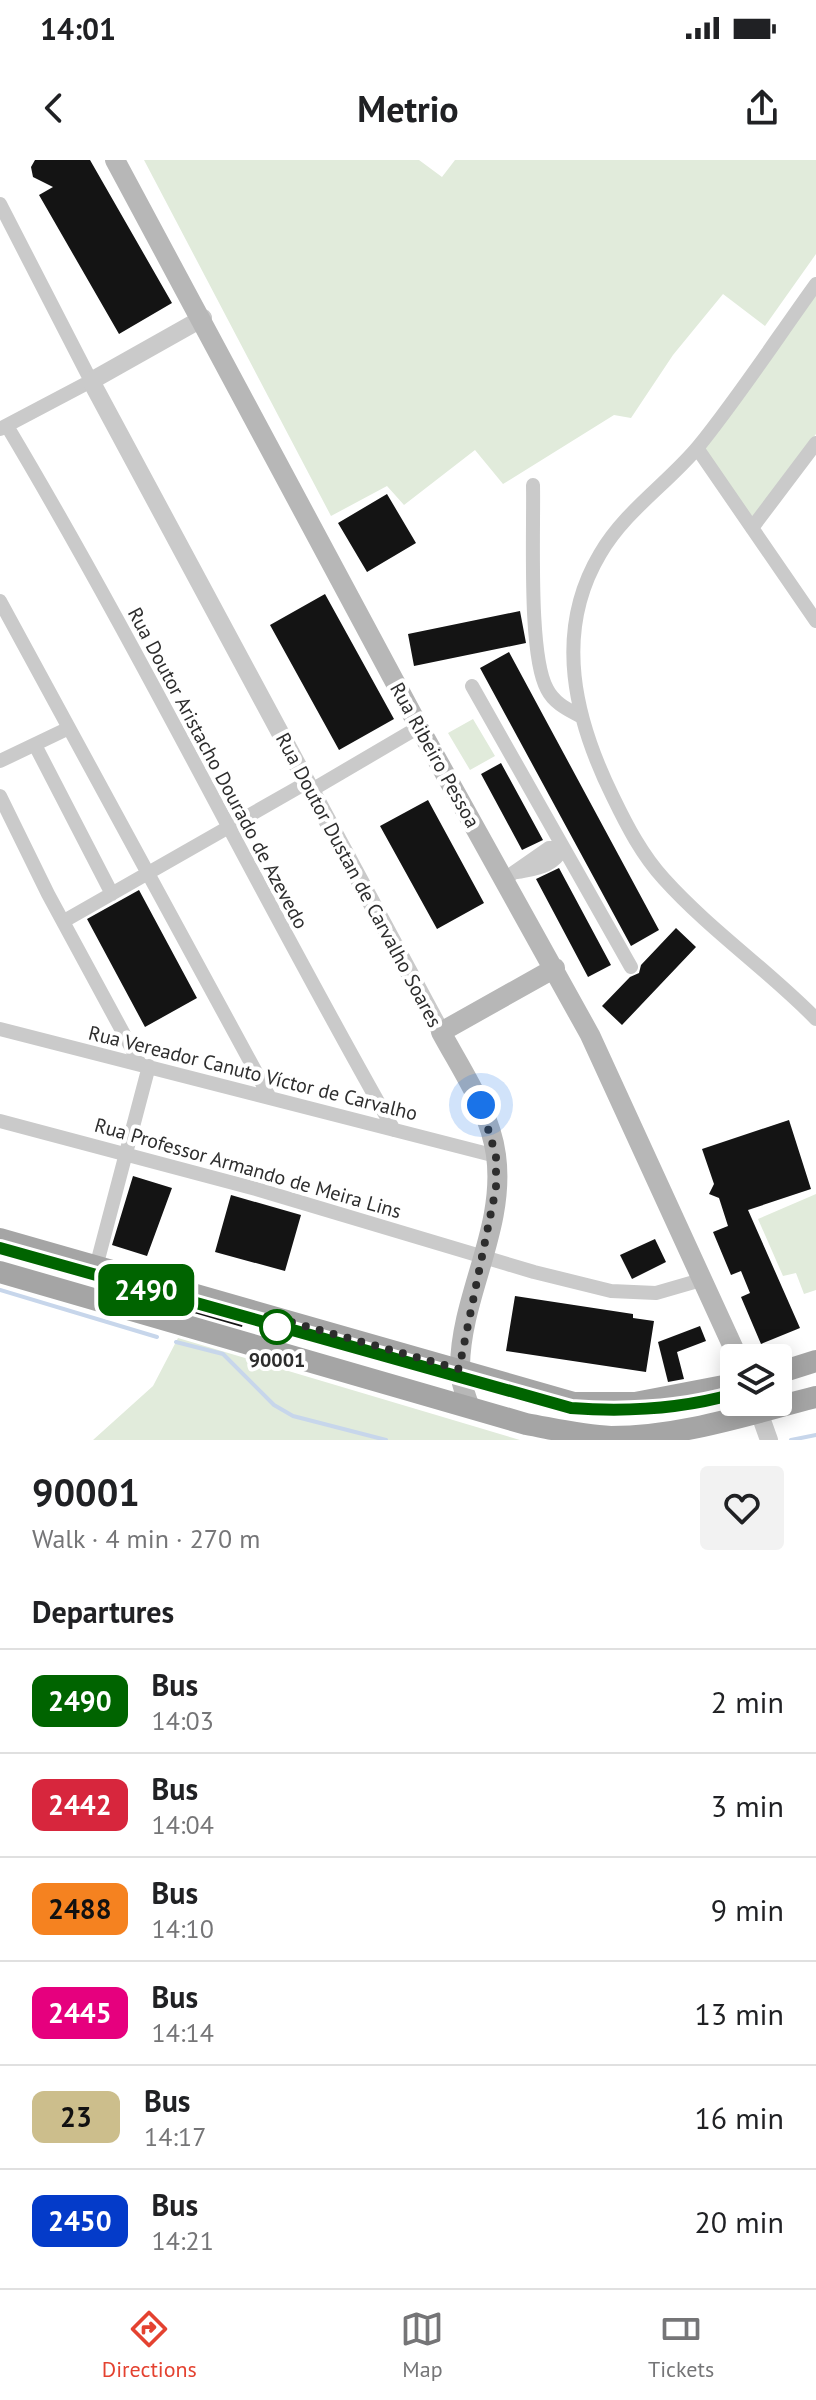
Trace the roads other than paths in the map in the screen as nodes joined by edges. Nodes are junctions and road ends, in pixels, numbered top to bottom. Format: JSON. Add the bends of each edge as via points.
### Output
{"nodes":[{"id":1,"x":115,"y":160,"type":"edge"},
{"id":2,"x":0,"y":204,"type":"edge"},
{"id":3,"x":816,"y":284,"type":"edge"},
{"id":4,"x":203,"y":318,"type":"junction"},
{"id":5,"x":91,"y":381,"type":"junction"},
{"id":6,"x":3,"y":428,"type":"edge"},
{"id":7,"x":816,"y":443,"type":"edge"},
{"id":8,"x":697,"y":448,"type":"junction"},
{"id":9,"x":533,"y":485,"type":"dead end"},
{"id":10,"x":752,"y":528,"type":"junction"},
{"id":11,"x":0,"y":601,"type":"edge"},
{"id":12,"x":814,"y":612,"type":"edge"},
{"id":13,"x":472,"y":686,"type":"dead end"},
{"id":14,"x":580,"y":716,"type":"junction"},
{"id":15,"x":419,"y":727,"type":"junction"},
{"id":16,"x":69,"y":728,"type":"junction"},
{"id":17,"x":35,"y":745,"type":"junction"},
{"id":18,"x":0,"y":761,"type":"edge"},
{"id":19,"x":308,"y":787,"type":"junction"},
{"id":20,"x":0,"y":796,"type":"edge"},
{"id":21,"x":228,"y":826,"type":"junction"},
{"id":22,"x":563,"y":848,"type":"junction"},
{"id":23,"x":146,"y":874,"type":"junction"},
{"id":24,"x":512,"y":875,"type":"junction"},
{"id":25,"x":112,"y":894,"type":"junction"},
{"id":26,"x":64,"y":921,"type":"junction"},
{"id":27,"x":631,"y":967,"type":"dead end"},
{"id":28,"x":555,"y":968,"type":"junction"},
{"id":29,"x":816,"y":1019,"type":"edge"},
{"id":30,"x":0,"y":1029,"type":"edge"},
{"id":31,"x":441,"y":1032,"type":"junction"},
{"id":32,"x":144,"y":1064,"type":"junction"},
{"id":33,"x":269,"y":1096,"type":"junction"},
{"id":34,"x":0,"y":1121,"type":"edge"},
{"id":35,"x":394,"y":1130,"type":"junction"},
{"id":36,"x":126,"y":1153,"type":"junction"},
{"id":37,"x":496,"y":1156,"type":"junction"},
{"id":38,"x":0,"y":1239,"type":"edge"},
{"id":39,"x":484,"y":1257,"type":"junction"},
{"id":40,"x":96,"y":1267,"type":"junction"},
{"id":41,"x":0,"y":1272,"type":"edge"},
{"id":42,"x":701,"y":1280,"type":"junction"},
{"id":43,"x":731,"y":1344,"type":"edge"},
{"id":44,"x":816,"y":1361,"type":"edge"},
{"id":45,"x":459,"y":1369,"type":"junction"},
{"id":46,"x":792,"y":1369,"type":"edge"},
{"id":47,"x":720,"y":1387,"type":"edge"},
{"id":48,"x":816,"y":1397,"type":"edge"},
{"id":49,"x":792,"y":1401,"type":"edge"},
{"id":50,"x":470,"y":1408,"type":"junction"},
{"id":51,"x":725,"y":1416,"type":"edge"},
{"id":52,"x":760,"y":1416,"type":"edge"},
{"id":53,"x":769,"y":1440,"type":"edge"}],
"edges":[{"from":1,"to":4,"type":"main road","name":"Rua Ribeiro Pessoa"},
{"from":2,"to":5,"type":"street"},
{"from":3,"to":8,"type":"street"},
{"from":4,"to":5,"type":"street"},
{"from":4,"to":15,"type":"main road","name":"Rua Ribeiro Pessoa"},
{"from":5,"to":6,"type":"street"},
{"from":5,"to":19,"type":"street","name":"Rua Doutor Dustan de Carvalho Soares"},
{"from":6,"to":21,"type":"street","name":"Rua Doutor Aristacho Dourado de Azevedo"},
{"from":7,"to":10,"type":"street"},
{"from":8,"to":10,"type":"street"},
{"from":8,"to":14,"type":"street","via":[[619,526],[587,579],[572,643]]},
{"from":9,"to":14,"type":"street","via":[[538,664],[556,702]]},
{"from":10,"to":12,"type":"street"},
{"from":11,"to":16,"type":"street"},
{"from":13,"to":22,"type":"street"},
{"from":14,"to":29,"type":"street","via":[[607,785],[646,856],[682,898]]},
{"from":15,"to":19,"type":"street"},
{"from":15,"to":24,"type":"main road","name":"Rua Ribeiro Pessoa"},
{"from":16,"to":17,"type":"street"},
{"from":16,"to":23,"type":"street"},
{"from":17,"to":18,"type":"street"},
{"from":17,"to":25,"type":"street"},
{"from":19,"to":21,"type":"street"},
{"from":19,"to":31,"type":"street","name":"Rua Doutor Dustan de Carvalho Soares"},
{"from":20,"to":26,"type":"street"},
{"from":21,"to":23,"type":"street"},
{"from":21,"to":35,"type":"street","name":"Rua Doutor Aristacho Dourado de Azevedo"},
{"from":22,"to":24,"type":"street","via":[[549,848]]},
{"from":22,"to":27,"type":"street"},
{"from":23,"to":25,"type":"street"},
{"from":23,"to":33,"type":"street"},
{"from":24,"to":28,"type":"main road","name":"Rua Ribeiro Pessoa"},
{"from":25,"to":26,"type":"street"},
{"from":26,"to":32,"type":"street"},
{"from":28,"to":31,"type":"main road"},
{"from":28,"to":42,"type":"main road","name":"Rua Ribeiro Pessoa","via":[[621,1095]]},
{"from":30,"to":32,"type":"street","name":"Rua Vereador Canuto Víctor de Carvalho"},
{"from":31,"to":37,"type":"main road","name":"Rua Doutor Dustan de Carvalho Soares","via":[[481,1105]]},
{"from":32,"to":33,"type":"street","name":"Rua Vereador Canuto Víctor de Carvalho"},
{"from":32,"to":36,"type":"street"},
{"from":33,"to":35,"type":"street","name":"Rua Vereador Canuto Víctor de Carvalho"},
{"from":34,"to":36,"type":"street","name":"Rua Professor Armando de Meira Lins"},
{"from":35,"to":37,"type":"street","name":"Rua Vereador Canuto Víctor de Carvalho"},
{"from":36,"to":39,"type":"street","name":"Rua Professor Armando de Meira Lins"},
{"from":36,"to":40,"type":"street"},
{"from":37,"to":39,"type":"main road","name":"Rua Doutor Dustan de Carvalho Soares"},
{"from":38,"to":40,"type":"main road"},
{"from":39,"to":42,"type":"street","name":"Rua Professor Armando de Meira Lins","via":[[634,1294]]},
{"from":39,"to":45,"type":"main road","name":"Rua Doutor Dustan de Carvalho Soares"},
{"from":40,"to":45,"type":"main road"},
{"from":41,"to":50,"type":"main road"},
{"from":42,"to":43,"type":"main road","name":"Rua Ribeiro Pessoa"},
{"from":44,"to":46,"type":"main road"},
{"from":45,"to":47,"type":"main road","via":[[574,1403],[635,1403]]},
{"from":45,"to":50,"type":"main road","name":"Rua Doutor Dustan de Carvalho Soares"},
{"from":48,"to":49,"type":"main road"},
{"from":50,"to":51,"type":"main road","via":[[526,1424],[610,1437],[668,1432]]},
{"from":52,"to":53,"type":"street"}]}
